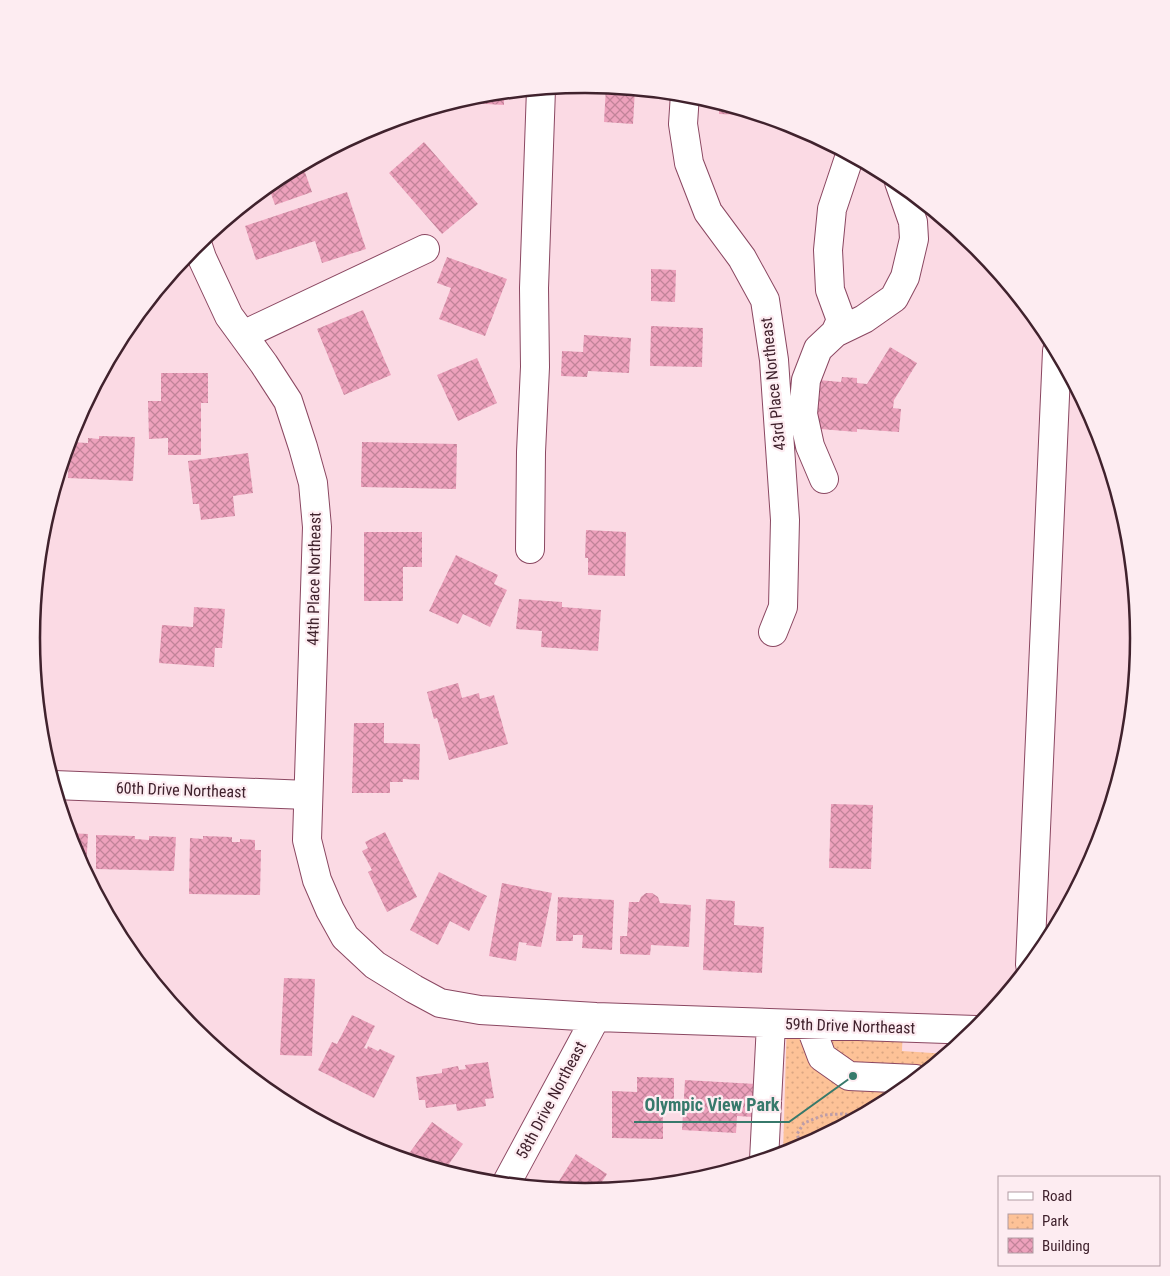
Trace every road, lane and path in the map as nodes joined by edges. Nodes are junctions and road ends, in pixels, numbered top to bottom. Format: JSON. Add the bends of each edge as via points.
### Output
{"nodes":[{"id":1,"x":542,"y":95,"type":"edge"},
{"id":2,"x":684,"y":102,"type":"edge"},
{"id":3,"x":848,"y":161,"type":"edge"},
{"id":4,"x":904,"y":197,"type":"edge"},
{"id":5,"x":425,"y":249,"type":"dead end"},
{"id":6,"x":200,"y":253,"type":"edge"},
{"id":7,"x":835,"y":333,"type":"junction"},
{"id":8,"x":243,"y":335,"type":"junction"},
{"id":9,"x":1056,"y":365,"type":"edge"},
{"id":10,"x":824,"y":479,"type":"dead end"},
{"id":11,"x":530,"y":549,"type":"dead end"},
{"id":12,"x":772,"y":632,"type":"dead end"},
{"id":13,"x":61,"y":785,"type":"edge"},
{"id":14,"x":308,"y":795,"type":"junction"},
{"id":15,"x":345,"y":936,"type":"joint"},
{"id":16,"x":1031,"y":951,"type":"edge"},
{"id":17,"x":596,"y":1017,"type":"junction"},
{"id":18,"x":771,"y":1024,"type":"junction"},
{"id":19,"x":810,"y":1025,"type":"junction"},
{"id":20,"x":963,"y":1030,"type":"edge"},
{"id":21,"x":905,"y":1079,"type":"edge"},
{"id":22,"x":849,"y":1114,"type":"edge"},
{"id":23,"x":799,"y":1140,"type":"edge"},
{"id":24,"x":764,"y":1152,"type":"edge"},
{"id":25,"x":510,"y":1177,"type":"edge"}],
"edges":[{"from":1,"to":11,"type":"street","via":[[534,288]]},
{"from":2,"to":12,"type":"street","name":"43rd Place Northeast","via":[[683,124],[689,163],[708,212],[742,258],[765,300],[774,360],[785,520],[783,607]]},
{"from":3,"to":7,"type":"street","via":[[832,209],[828,250],[830,290],[841,320]]},
{"from":4,"to":7,"type":"street","via":[[913,222],[914,239],[904,277],[894,298],[864,319]]},
{"from":5,"to":8,"type":"street"},
{"from":6,"to":8,"type":"street","name":"44th Place Northeast","via":[[230,316]]},
{"from":7,"to":10,"type":"street","via":[[818,349],[806,380],[803,414],[810,446]]},
{"from":8,"to":14,"type":"street","name":"44th Place Northeast","via":[[288,401],[312,483],[317,528]]},
{"from":9,"to":16,"type":"street"},
{"from":13,"to":14,"type":"street","name":"60th Drive Northeast"},
{"from":14,"to":15,"type":"street","name":"44th Place Northeast","via":[[307,840],[316,880]]},
{"from":15,"to":17,"type":"street","name":"58th Drive Northeast","via":[[375,966],[440,1003],[480,1010]]},
{"from":17,"to":18,"type":"street","name":"58th Drive Northeast"},
{"from":17,"to":25,"type":"street","name":"58th Drive Northeast"},
{"from":18,"to":19,"type":"street","name":"59th Drive Northeast"},
{"from":18,"to":24,"type":"street","name":"59th Drive Northeast"},
{"from":19,"to":20,"type":"street","name":"59th Drive Northeast"},
{"from":19,"to":21,"type":"street","via":[[822,1057],[849,1076]]},
{"from":22,"to":23,"type":"path","via":[[824,1115],[804,1123],[796,1134]]}]}
